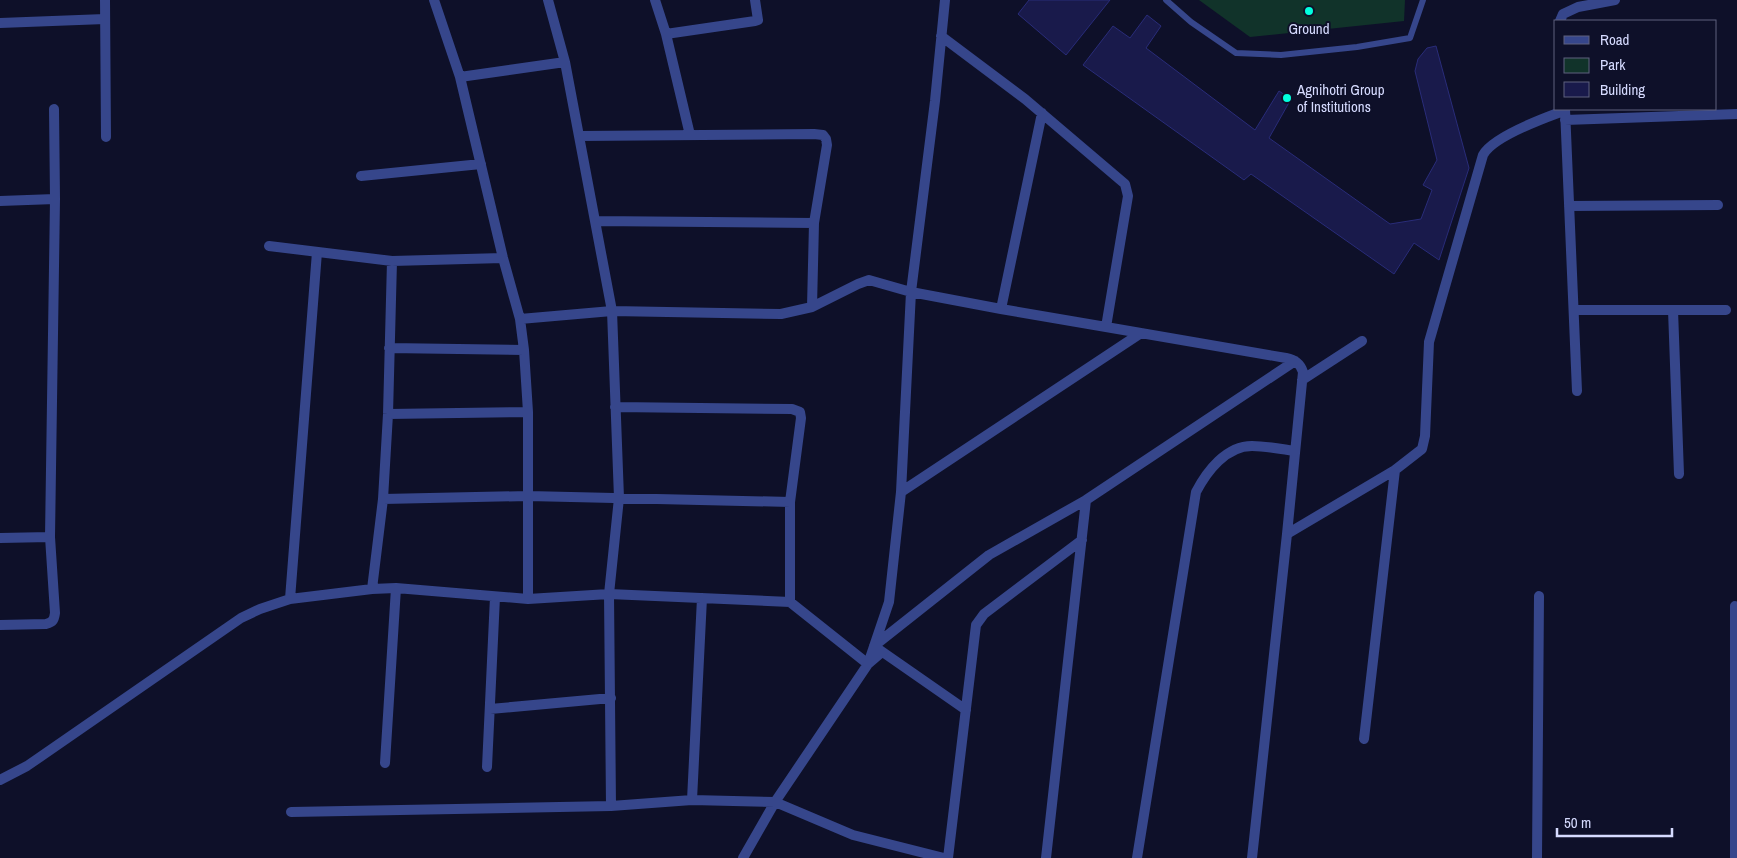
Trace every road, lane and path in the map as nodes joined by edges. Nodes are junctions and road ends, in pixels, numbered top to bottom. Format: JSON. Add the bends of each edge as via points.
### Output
{"nodes":[{"id":1,"x":105,"y":0,"type":"edge"},
{"id":2,"x":434,"y":0,"type":"edge"},
{"id":3,"x":548,"y":0,"type":"edge"},
{"id":4,"x":655,"y":0,"type":"edge"},
{"id":5,"x":754,"y":0,"type":"edge"},
{"id":6,"x":945,"y":0,"type":"edge"},
{"id":7,"x":1166,"y":0,"type":"edge"},
{"id":8,"x":1422,"y":0,"type":"edge"},
{"id":9,"x":1611,"y":0,"type":"edge"},
{"id":10,"x":105,"y":19,"type":"junction"},
{"id":11,"x":1560,"y":20,"type":"edge"},
{"id":12,"x":0,"y":23,"type":"edge"},
{"id":13,"x":666,"y":34,"type":"junction"},
{"id":14,"x":941,"y":36,"type":"junction"},
{"id":15,"x":566,"y":62,"type":"junction"},
{"id":16,"x":460,"y":77,"type":"junction"},
{"id":17,"x":54,"y":109,"type":"dead end"},
{"id":18,"x":1562,"y":110,"type":"edge"},
{"id":19,"x":1564,"y":110,"type":"edge"},
{"id":20,"x":1042,"y":114,"type":"junction"},
{"id":21,"x":1737,"y":114,"type":"edge"},
{"id":22,"x":1565,"y":120,"type":"junction"},
{"id":23,"x":690,"y":135,"type":"junction"},
{"id":24,"x":580,"y":136,"type":"junction"},
{"id":25,"x":106,"y":137,"type":"dead end"},
{"id":26,"x":480,"y":164,"type":"junction"},
{"id":27,"x":360,"y":176,"type":"dead end"},
{"id":28,"x":55,"y":199,"type":"junction"},
{"id":29,"x":0,"y":201,"type":"edge"},
{"id":30,"x":1718,"y":205,"type":"dead end"},
{"id":31,"x":1569,"y":206,"type":"junction"},
{"id":32,"x":595,"y":221,"type":"junction"},
{"id":33,"x":814,"y":223,"type":"junction"},
{"id":34,"x":269,"y":246,"type":"dead end"},
{"id":35,"x":317,"y":252,"type":"junction"},
{"id":36,"x":503,"y":258,"type":"junction"},
{"id":37,"x":392,"y":261,"type":"junction"},
{"id":38,"x":912,"y":292,"type":"junction"},
{"id":39,"x":812,"y":307,"type":"junction"},
{"id":40,"x":1001,"y":309,"type":"junction"},
{"id":41,"x":1574,"y":310,"type":"junction"},
{"id":42,"x":1673,"y":310,"type":"junction"},
{"id":43,"x":1726,"y":310,"type":"dead end"},
{"id":44,"x":612,"y":311,"type":"junction"},
{"id":45,"x":520,"y":319,"type":"junction"},
{"id":46,"x":1106,"y":327,"type":"junction"},
{"id":47,"x":1142,"y":333,"type":"junction"},
{"id":48,"x":1362,"y":341,"type":"dead end"},
{"id":49,"x":389,"y":348,"type":"junction"},
{"id":50,"x":524,"y":350,"type":"junction"},
{"id":51,"x":1295,"y":361,"type":"junction"},
{"id":52,"x":1302,"y":380,"type":"junction"},
{"id":53,"x":1578,"y":391,"type":"dead end"},
{"id":54,"x":615,"y":407,"type":"junction"},
{"id":55,"x":528,"y":412,"type":"junction"},
{"id":56,"x":388,"y":414,"type":"junction"},
{"id":57,"x":1295,"y":451,"type":"junction"},
{"id":58,"x":1395,"y":470,"type":"junction"},
{"id":59,"x":1679,"y":474,"type":"dead end"},
{"id":60,"x":901,"y":492,"type":"junction"},
{"id":61,"x":528,"y":496,"type":"junction"},
{"id":62,"x":619,"y":498,"type":"junction"},
{"id":63,"x":383,"y":499,"type":"junction"},
{"id":64,"x":790,"y":502,"type":"junction"},
{"id":65,"x":1086,"y":503,"type":"junction"},
{"id":66,"x":1287,"y":534,"type":"junction"},
{"id":67,"x":50,"y":537,"type":"junction"},
{"id":68,"x":1082,"y":537,"type":"junction"},
{"id":69,"x":0,"y":538,"type":"edge"},
{"id":70,"x":372,"y":588,"type":"junction"},
{"id":71,"x":396,"y":588,"type":"junction"},
{"id":72,"x":609,"y":594,"type":"junction"},
{"id":73,"x":1539,"y":596,"type":"dead end"},
{"id":74,"x":495,"y":597,"type":"junction"},
{"id":75,"x":702,"y":598,"type":"junction"},
{"id":76,"x":290,"y":599,"type":"junction"},
{"id":77,"x":528,"y":599,"type":"junction"},
{"id":78,"x":790,"y":602,"type":"junction"},
{"id":79,"x":1735,"y":606,"type":"dead end"},
{"id":80,"x":0,"y":624,"type":"edge"},
{"id":81,"x":881,"y":652,"type":"junction"},
{"id":82,"x":868,"y":664,"type":"junction"},
{"id":83,"x":611,"y":698,"type":"junction"},
{"id":84,"x":490,"y":709,"type":"junction"},
{"id":85,"x":966,"y":710,"type":"junction"},
{"id":86,"x":1364,"y":739,"type":"dead end"},
{"id":87,"x":385,"y":763,"type":"dead end"},
{"id":88,"x":487,"y":767,"type":"dead end"},
{"id":89,"x":0,"y":780,"type":"edge"},
{"id":90,"x":692,"y":800,"type":"junction"},
{"id":91,"x":774,"y":802,"type":"junction"},
{"id":92,"x":611,"y":806,"type":"junction"},
{"id":93,"x":291,"y":812,"type":"dead end"},
{"id":94,"x":1736,"y":824,"type":"edge"},
{"id":95,"x":743,"y":858,"type":"edge"},
{"id":96,"x":943,"y":858,"type":"edge"},
{"id":97,"x":1046,"y":858,"type":"edge"},
{"id":98,"x":1137,"y":858,"type":"edge"},
{"id":99,"x":1252,"y":858,"type":"edge"},
{"id":100,"x":1537,"y":858,"type":"edge"},
{"id":101,"x":1735,"y":858,"type":"edge"}],
"edges":[{"from":1,"to":10,"type":"street"},
{"from":2,"to":16,"type":"street"},
{"from":3,"to":15,"type":"street"},
{"from":4,"to":13,"type":"street"},
{"from":5,"to":13,"type":"street","via":[[758,18],[755,21]]},
{"from":6,"to":14,"type":"street"},
{"from":7,"to":8,"type":"lane","via":[[1236,53],[1281,55],[1410,38]]},
{"from":9,"to":11,"type":"street","via":[[1578,7],[1563,14]]},
{"from":10,"to":12,"type":"street"},
{"from":10,"to":25,"type":"street"},
{"from":13,"to":23,"type":"street"},
{"from":14,"to":20,"type":"street"},
{"from":14,"to":38,"type":"street"},
{"from":15,"to":16,"type":"street"},
{"from":15,"to":24,"type":"street"},
{"from":16,"to":26,"type":"street"},
{"from":17,"to":28,"type":"street"},
{"from":18,"to":58,"type":"street","via":[[1516,131],[1488,147],[1483,155],[1429,342],[1424,445]]},
{"from":19,"to":22,"type":"street"},
{"from":20,"to":40,"type":"street"},
{"from":20,"to":46,"type":"street","via":[[1120,179],[1127,190]]},
{"from":21,"to":22,"type":"street"},
{"from":22,"to":31,"type":"street"},
{"from":23,"to":24,"type":"street"},
{"from":23,"to":33,"type":"street","via":[[823,136],[827,145]]},
{"from":24,"to":32,"type":"street"},
{"from":26,"to":27,"type":"street"},
{"from":26,"to":36,"type":"street"},
{"from":28,"to":29,"type":"street"},
{"from":28,"to":67,"type":"street"},
{"from":30,"to":31,"type":"street"},
{"from":31,"to":41,"type":"street"},
{"from":32,"to":33,"type":"street"},
{"from":32,"to":44,"type":"street"},
{"from":33,"to":39,"type":"street"},
{"from":34,"to":35,"type":"street"},
{"from":35,"to":37,"type":"street"},
{"from":35,"to":76,"type":"street"},
{"from":36,"to":37,"type":"street"},
{"from":36,"to":45,"type":"street"},
{"from":37,"to":49,"type":"street"},
{"from":38,"to":39,"type":"street","via":[[869,280]]},
{"from":38,"to":40,"type":"street"},
{"from":38,"to":60,"type":"street"},
{"from":39,"to":44,"type":"street","via":[[772,314]]},
{"from":40,"to":46,"type":"street"},
{"from":41,"to":42,"type":"street"},
{"from":41,"to":53,"type":"street"},
{"from":42,"to":43,"type":"street"},
{"from":42,"to":59,"type":"street"},
{"from":44,"to":45,"type":"street"},
{"from":44,"to":54,"type":"street"},
{"from":45,"to":50,"type":"street"},
{"from":46,"to":47,"type":"street"},
{"from":47,"to":51,"type":"street"},
{"from":47,"to":60,"type":"street"},
{"from":48,"to":52,"type":"street"},
{"from":49,"to":50,"type":"street"},
{"from":49,"to":56,"type":"street"},
{"from":50,"to":55,"type":"street"},
{"from":51,"to":52,"type":"street","via":[[1301,366]]},
{"from":51,"to":65,"type":"street"},
{"from":52,"to":57,"type":"street"},
{"from":54,"to":62,"type":"street"},
{"from":54,"to":64,"type":"street","via":[[798,410],[801,418]]},
{"from":55,"to":56,"type":"street"},
{"from":55,"to":61,"type":"street"},
{"from":56,"to":63,"type":"street"},
{"from":57,"to":66,"type":"street"},
{"from":57,"to":98,"type":"street","via":[[1252,446],[1242,448],[1225,456],[1205,475],[1196,492]]},
{"from":58,"to":66,"type":"street"},
{"from":58,"to":86,"type":"street"},
{"from":60,"to":81,"type":"street"},
{"from":61,"to":62,"type":"street"},
{"from":61,"to":63,"type":"street"},
{"from":61,"to":77,"type":"street"},
{"from":62,"to":64,"type":"street"},
{"from":62,"to":72,"type":"street"},
{"from":63,"to":70,"type":"street"},
{"from":64,"to":78,"type":"street"},
{"from":65,"to":68,"type":"street"},
{"from":65,"to":81,"type":"street","via":[[984,558]]},
{"from":66,"to":99,"type":"street"},
{"from":67,"to":69,"type":"street"},
{"from":67,"to":80,"type":"street","via":[[54,619],[46,624]]},
{"from":68,"to":85,"type":"street","via":[[984,614],[976,625]]},
{"from":68,"to":97,"type":"street"},
{"from":70,"to":71,"type":"street"},
{"from":70,"to":76,"type":"street"},
{"from":71,"to":74,"type":"street"},
{"from":71,"to":87,"type":"street"},
{"from":72,"to":75,"type":"street"},
{"from":72,"to":77,"type":"street"},
{"from":72,"to":83,"type":"street"},
{"from":73,"to":100,"type":"street"},
{"from":74,"to":77,"type":"street"},
{"from":74,"to":84,"type":"street"},
{"from":75,"to":78,"type":"street"},
{"from":75,"to":90,"type":"street"},
{"from":76,"to":89,"type":"street","via":[[242,618],[27,766]]},
{"from":78,"to":82,"type":"street"},
{"from":79,"to":94,"type":"street"},
{"from":81,"to":82,"type":"street"},
{"from":81,"to":85,"type":"street"},
{"from":82,"to":91,"type":"street"},
{"from":83,"to":84,"type":"street"},
{"from":83,"to":92,"type":"street"},
{"from":84,"to":88,"type":"street"},
{"from":85,"to":96,"type":"street"},
{"from":90,"to":91,"type":"street"},
{"from":90,"to":92,"type":"street"},
{"from":91,"to":95,"type":"street"},
{"from":91,"to":96,"type":"street","via":[[854,835]]},
{"from":92,"to":93,"type":"street"},
{"from":94,"to":101,"type":"street"}]}
